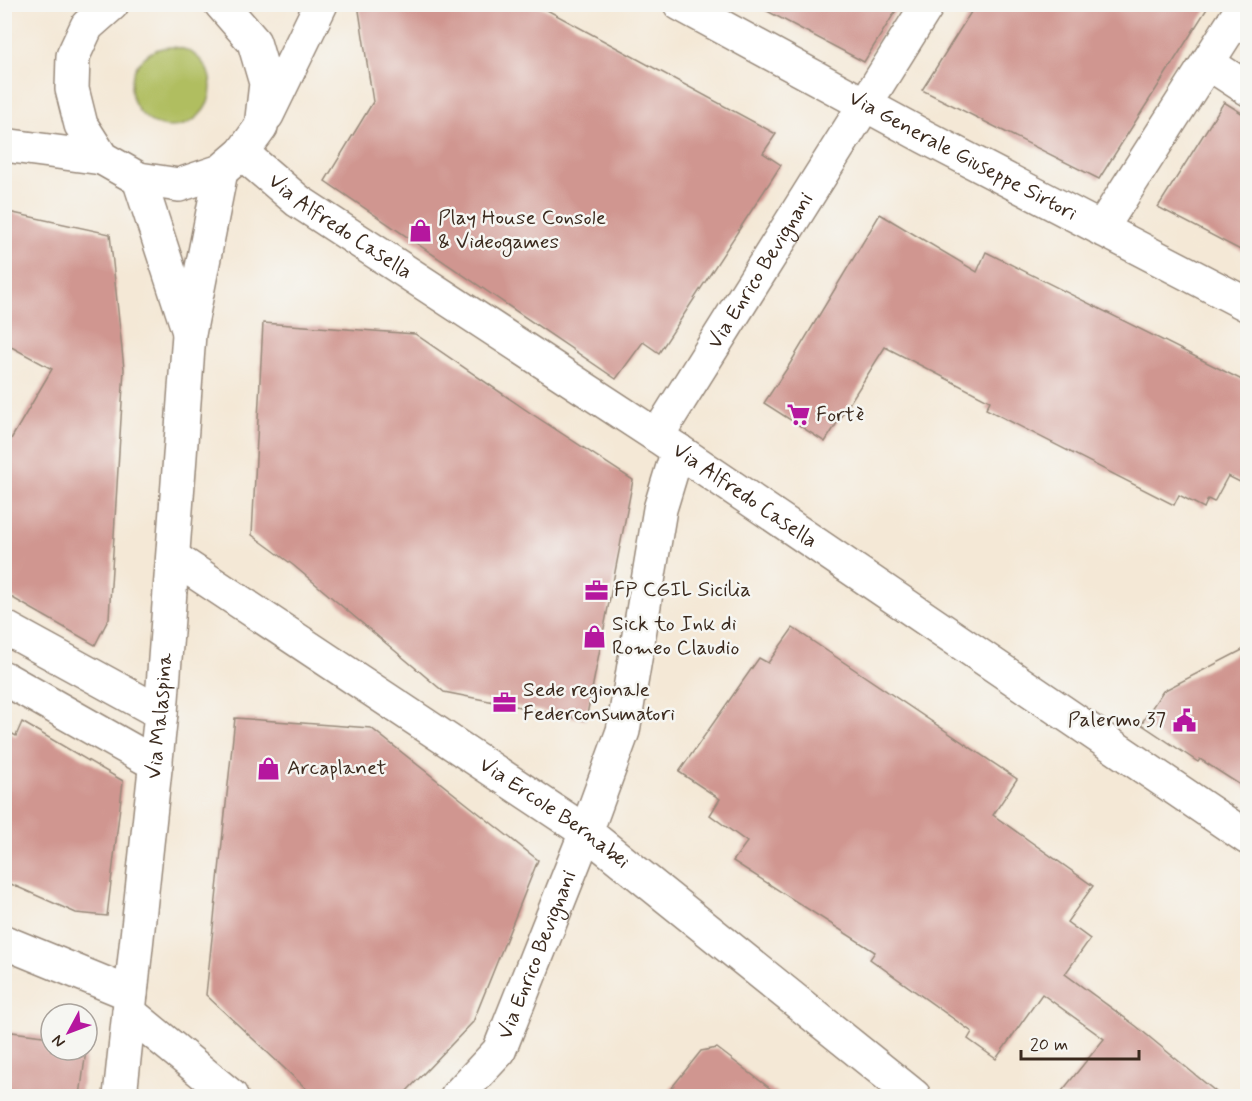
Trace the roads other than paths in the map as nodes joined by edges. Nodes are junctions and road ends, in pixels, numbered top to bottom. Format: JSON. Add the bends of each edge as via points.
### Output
{"nodes":[{"id":1,"x":112,"y":4,"type":"edge"},
{"id":2,"x":221,"y":4,"type":"edge"},
{"id":3,"x":321,"y":4,"type":"edge"},
{"id":4,"x":680,"y":4,"type":"edge"},
{"id":5,"x":928,"y":4,"type":"edge"},
{"id":6,"x":1245,"y":4,"type":"edge"},
{"id":7,"x":88,"y":15,"type":"edge"},
{"id":8,"x":1208,"y":63,"type":"junction"},
{"id":9,"x":1248,"y":89,"type":"edge"},
{"id":10,"x":864,"y":104,"type":"junction"},
{"id":11,"x":261,"y":127,"type":"junction"},
{"id":12,"x":4,"y":145,"type":"edge"},
{"id":13,"x":102,"y":158,"type":"junction"},
{"id":14,"x":232,"y":162,"type":"junction"},
{"id":15,"x":139,"y":179,"type":"junction"},
{"id":16,"x":1101,"y":229,"type":"junction"},
{"id":17,"x":1248,"y":305,"type":"edge"},
{"id":18,"x":189,"y":334,"type":"junction"},
{"id":19,"x":667,"y":443,"type":"junction"},
{"id":20,"x":174,"y":558,"type":"junction"},
{"id":21,"x":4,"y":627,"type":"edge"},
{"id":22,"x":4,"y":678,"type":"edge"},
{"id":23,"x":160,"y":713,"type":"junction"},
{"id":24,"x":156,"y":764,"type":"junction"},
{"id":25,"x":586,"y":832,"type":"junction"},
{"id":26,"x":1248,"y":838,"type":"edge"},
{"id":27,"x":4,"y":942,"type":"edge"},
{"id":28,"x":130,"y":1003,"type":"junction"},
{"id":29,"x":120,"y":1096,"type":"edge"},
{"id":30,"x":231,"y":1096,"type":"edge"},
{"id":31,"x":457,"y":1096,"type":"edge"},
{"id":32,"x":914,"y":1096,"type":"edge"}],
"edges":[{"from":1,"to":7,"type":"street"},
{"from":2,"to":11,"type":"street","via":[[254,42],[266,83]]},
{"from":3,"to":11,"type":"street"},
{"from":4,"to":10,"type":"street","name":"Via Generale Giuseppe Sirtori"},
{"from":5,"to":10,"type":"street","name":"Via Enrico Bevignani"},
{"from":6,"to":8,"type":"street"},
{"from":7,"to":13,"type":"street","via":[[73,56],[72,89],[81,125]]},
{"from":8,"to":9,"type":"street"},
{"from":8,"to":16,"type":"street"},
{"from":10,"to":16,"type":"street","name":"Via Generale Giuseppe Sirtori"},
{"from":10,"to":19,"type":"street","name":"Via Enrico Bevignani"},
{"from":11,"to":14,"type":"street"},
{"from":12,"to":13,"type":"street"},
{"from":13,"to":15,"type":"street"},
{"from":14,"to":15,"type":"street","via":[[179,185]]},
{"from":14,"to":18,"type":"street"},
{"from":14,"to":19,"type":"street","name":"Via Alfredo Casella","via":[[298,201]]},
{"from":15,"to":18,"type":"street"},
{"from":16,"to":17,"type":"street","name":"Via Generale Giuseppe Sirtori"},
{"from":18,"to":20,"type":"street","name":"Via Malaspina"},
{"from":19,"to":25,"type":"street","name":"Via Enrico Bevignani","via":[[660,509],[623,731]]},
{"from":19,"to":26,"type":"street","name":"Via Alfredo Casella"},
{"from":20,"to":23,"type":"street","name":"Via Malaspina"},
{"from":20,"to":25,"type":"street","name":"Via Ercole Bernabei"},
{"from":21,"to":23,"type":"street"},
{"from":22,"to":24,"type":"street"},
{"from":23,"to":24,"type":"street","name":"Via Malaspina"},
{"from":24,"to":28,"type":"street","name":"Via Malaspina"},
{"from":25,"to":31,"type":"street","name":"Via Enrico Bevignani","via":[[499,1051]]},
{"from":25,"to":32,"type":"street","name":"Via Ercole Bernabei"},
{"from":27,"to":28,"type":"street"},
{"from":28,"to":29,"type":"street","name":"Via Malaspina"},
{"from":28,"to":30,"type":"street"}]}
